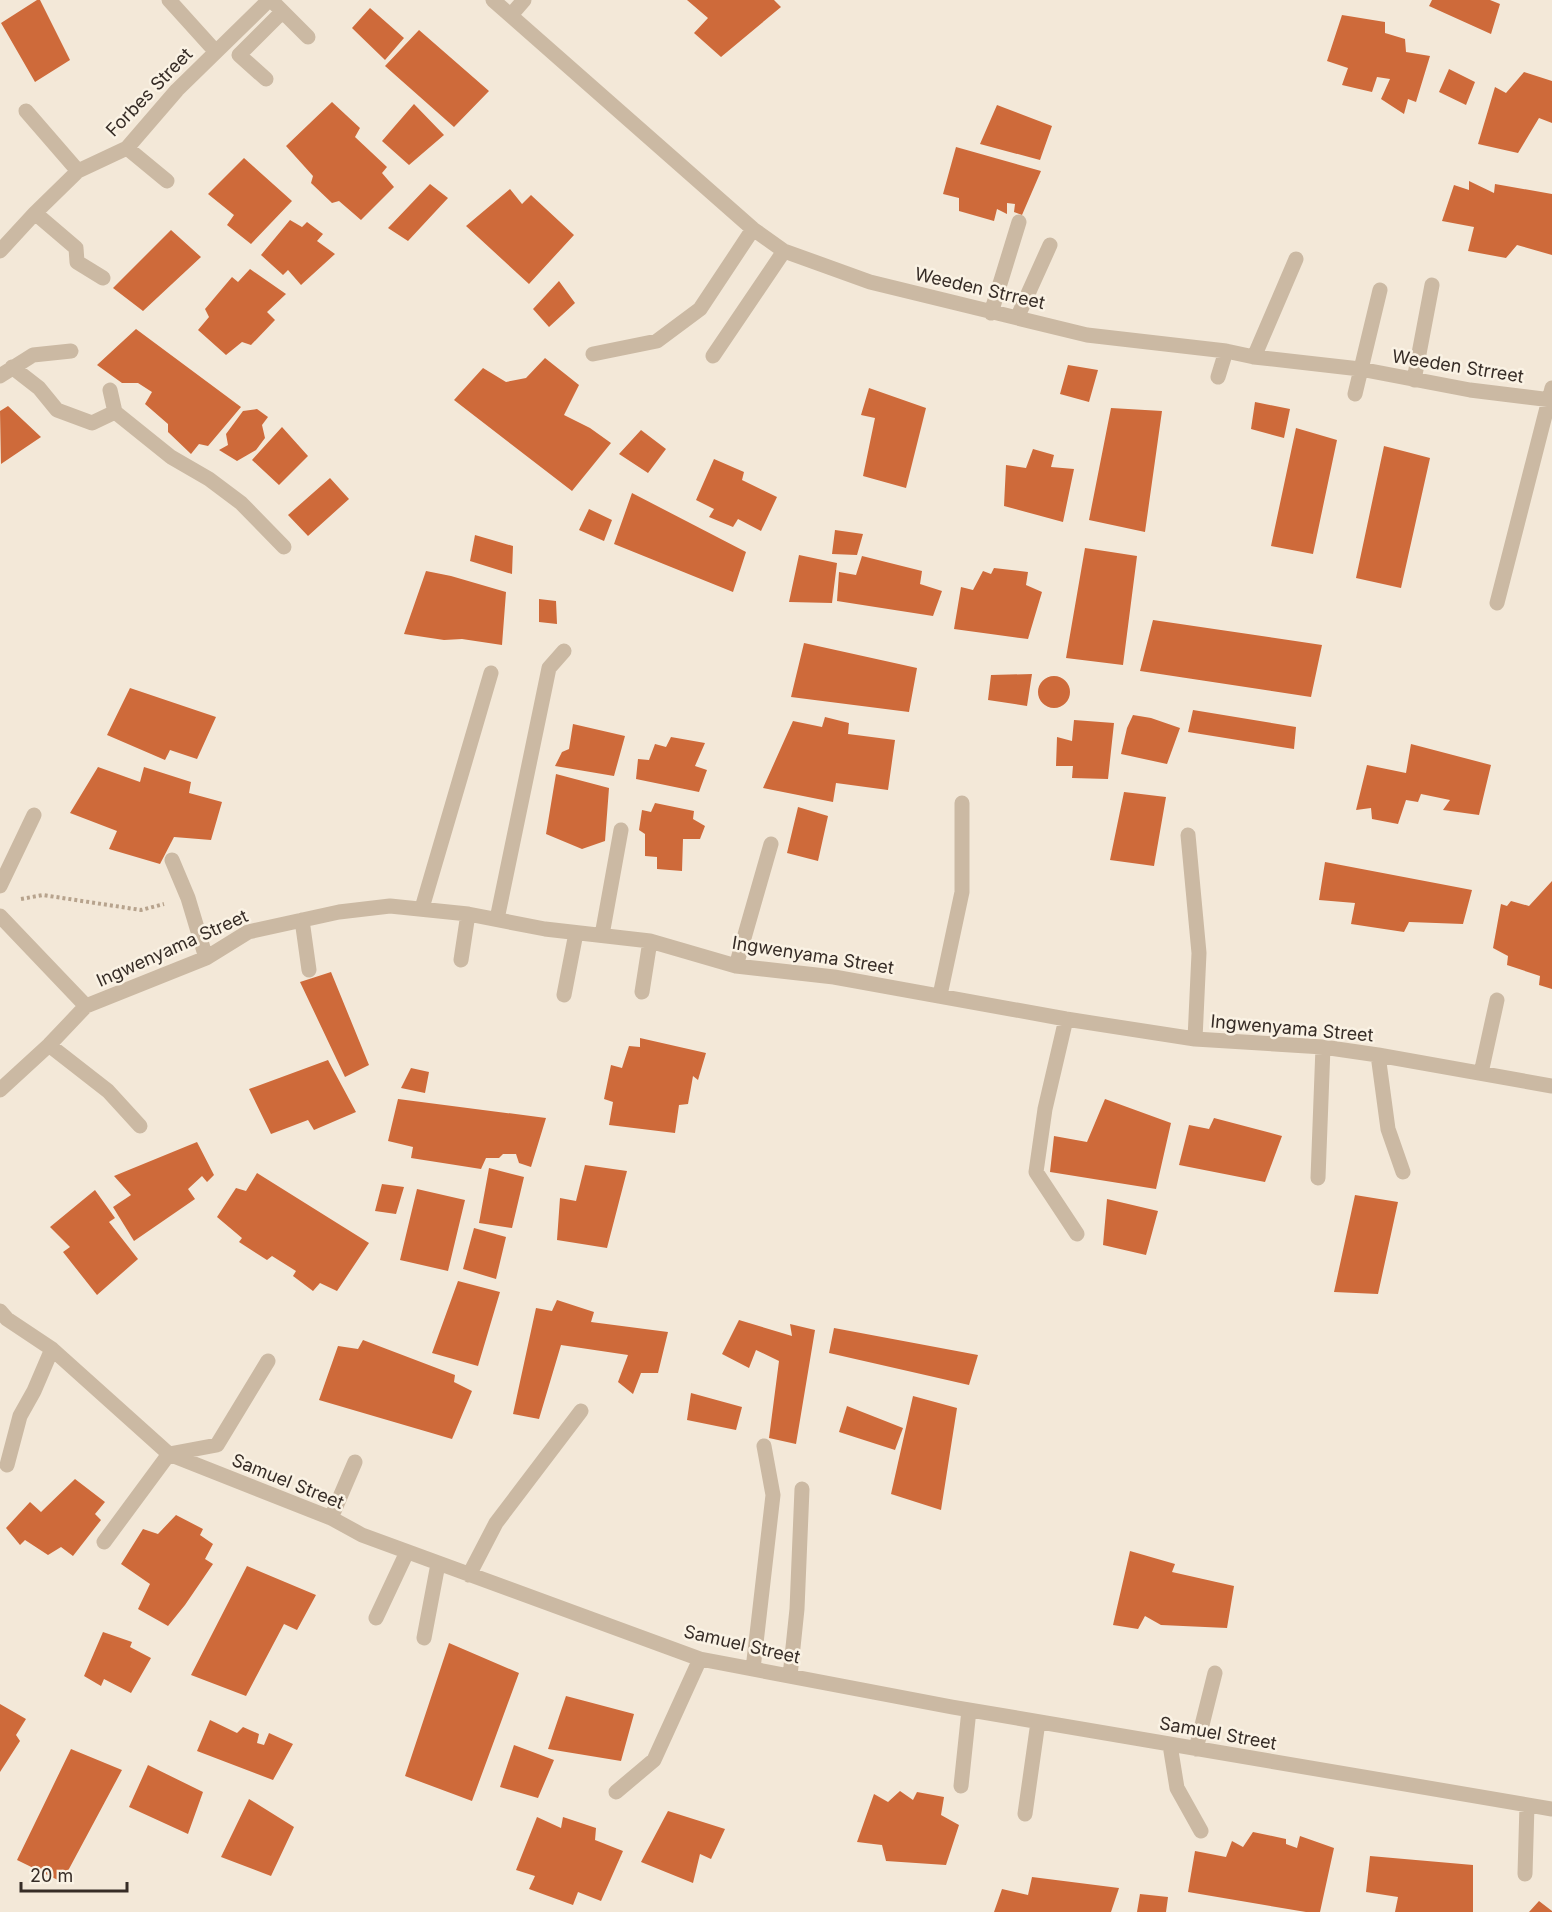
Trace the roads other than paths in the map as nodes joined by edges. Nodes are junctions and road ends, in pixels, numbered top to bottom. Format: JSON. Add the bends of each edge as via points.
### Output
{"nodes":[{"id":1,"x":169,"y":0,"type":"edge"},
{"id":2,"x":493,"y":0,"type":"edge"},
{"id":3,"x":524,"y":0,"type":"edge"},
{"id":4,"x":274,"y":4,"type":"edge"},
{"id":5,"x":512,"y":15,"type":"junction"},
{"id":6,"x":308,"y":37,"type":"dead end"},
{"id":7,"x":216,"y":52,"type":"junction"},
{"id":8,"x":266,"y":79,"type":"dead end"},
{"id":9,"x":26,"y":111,"type":"dead end"},
{"id":10,"x":128,"y":148,"type":"junction"},
{"id":11,"x":78,"y":171,"type":"junction"},
{"id":12,"x":167,"y":181,"type":"dead end"},
{"id":13,"x":35,"y":213,"type":"junction"},
{"id":14,"x":1019,"y":222,"type":"dead end"},
{"id":15,"x":753,"y":229,"type":"junction"},
{"id":16,"x":1050,"y":245,"type":"dead end"},
{"id":17,"x":0,"y":251,"type":"edge"},
{"id":18,"x":784,"y":251,"type":"junction"},
{"id":19,"x":1296,"y":259,"type":"dead end"},
{"id":20,"x":103,"y":278,"type":"dead end"},
{"id":21,"x":1432,"y":285,"type":"dead end"},
{"id":22,"x":1380,"y":290,"type":"dead end"},
{"id":23,"x":991,"y":313,"type":"junction"},
{"id":24,"x":1017,"y":316,"type":"junction"},
{"id":25,"x":71,"y":351,"type":"dead end"},
{"id":26,"x":1226,"y":351,"type":"junction"},
{"id":27,"x":594,"y":354,"type":"dead end"},
{"id":28,"x":713,"y":356,"type":"dead end"},
{"id":29,"x":1254,"y":357,"type":"junction"},
{"id":30,"x":1360,"y":369,"type":"junction"},
{"id":31,"x":6,"y":371,"type":"edge"},
{"id":32,"x":1218,"y":377,"type":"dead end"},
{"id":33,"x":1414,"y":380,"type":"junction"},
{"id":34,"x":110,"y":390,"type":"dead end"},
{"id":35,"x":1355,"y":394,"type":"dead end"},
{"id":36,"x":1551,"y":395,"type":"edge"},
{"id":37,"x":115,"y":412,"type":"junction"},
{"id":38,"x":284,"y":547,"type":"dead end"},
{"id":39,"x":1497,"y":603,"type":"dead end"},
{"id":40,"x":564,"y":651,"type":"dead end"},
{"id":41,"x":491,"y":673,"type":"dead end"},
{"id":42,"x":962,"y":803,"type":"dead end"},
{"id":43,"x":34,"y":815,"type":"dead end"},
{"id":44,"x":621,"y":830,"type":"dead end"},
{"id":45,"x":1188,"y":835,"type":"dead end"},
{"id":46,"x":771,"y":844,"type":"dead end"},
{"id":47,"x":172,"y":860,"type":"dead end"},
{"id":48,"x":0,"y":886,"type":"edge"},
{"id":49,"x":422,"y":908,"type":"junction"},
{"id":50,"x":468,"y":914,"type":"junction"},
{"id":51,"x":0,"y":916,"type":"edge"},
{"id":52,"x":497,"y":919,"type":"junction"},
{"id":53,"x":302,"y":920,"type":"junction"},
{"id":54,"x":576,"y":933,"type":"junction"},
{"id":55,"x":602,"y":935,"type":"junction"},
{"id":56,"x":650,"y":941,"type":"junction"},
{"id":57,"x":206,"y":958,"type":"junction"},
{"id":58,"x":461,"y":960,"type":"dead end"},
{"id":59,"x":736,"y":966,"type":"junction"},
{"id":60,"x":309,"y":970,"type":"dead end"},
{"id":61,"x":642,"y":992,"type":"dead end"},
{"id":62,"x":564,"y":995,"type":"dead end"},
{"id":63,"x":940,"y":995,"type":"junction"},
{"id":64,"x":1497,"y":1000,"type":"dead end"},
{"id":65,"x":86,"y":1006,"type":"junction"},
{"id":66,"x":1066,"y":1019,"type":"junction"},
{"id":67,"x":1195,"y":1039,"type":"junction"},
{"id":68,"x":50,"y":1045,"type":"junction"},
{"id":69,"x":1323,"y":1047,"type":"junction"},
{"id":70,"x":1378,"y":1055,"type":"junction"},
{"id":71,"x":1481,"y":1073,"type":"junction"},
{"id":72,"x":1552,"y":1086,"type":"edge"},
{"id":73,"x":0,"y":1090,"type":"edge"},
{"id":74,"x":140,"y":1126,"type":"dead end"},
{"id":75,"x":1403,"y":1172,"type":"dead end"},
{"id":76,"x":1318,"y":1178,"type":"dead end"},
{"id":77,"x":1077,"y":1234,"type":"dead end"},
{"id":78,"x":0,"y":1311,"type":"edge"},
{"id":79,"x":52,"y":1349,"type":"junction"},
{"id":80,"x":267,"y":1361,"type":"dead end"},
{"id":81,"x":581,"y":1411,"type":"dead end"},
{"id":82,"x":764,"y":1446,"type":"dead end"},
{"id":83,"x":169,"y":1454,"type":"junction"},
{"id":84,"x":355,"y":1461,"type":"dead end"},
{"id":85,"x":7,"y":1465,"type":"dead end"},
{"id":86,"x":802,"y":1489,"type":"dead end"},
{"id":87,"x":331,"y":1518,"type":"junction"},
{"id":88,"x":104,"y":1542,"type":"dead end"},
{"id":89,"x":406,"y":1552,"type":"junction"},
{"id":90,"x":438,"y":1564,"type":"junction"},
{"id":91,"x":469,"y":1575,"type":"junction"},
{"id":92,"x":376,"y":1618,"type":"dead end"},
{"id":93,"x":424,"y":1638,"type":"dead end"},
{"id":94,"x":700,"y":1659,"type":"junction"},
{"id":95,"x":753,"y":1669,"type":"junction"},
{"id":96,"x":1215,"y":1672,"type":"dead end"},
{"id":97,"x":790,"y":1676,"type":"junction"},
{"id":98,"x":969,"y":1710,"type":"junction"},
{"id":99,"x":1038,"y":1722,"type":"junction"},
{"id":100,"x":1170,"y":1745,"type":"junction"},
{"id":101,"x":1196,"y":1749,"type":"junction"},
{"id":102,"x":961,"y":1786,"type":"dead end"},
{"id":103,"x":616,"y":1792,"type":"dead end"},
{"id":104,"x":1527,"y":1805,"type":"junction"},
{"id":105,"x":1552,"y":1809,"type":"edge"},
{"id":106,"x":1025,"y":1814,"type":"dead end"},
{"id":107,"x":1201,"y":1831,"type":"dead end"},
{"id":108,"x":1525,"y":1874,"type":"dead end"}],
"edges":[{"from":1,"to":7,"type":"street"},
{"from":2,"to":5,"type":"street","name":"Weeden Strreet"},
{"from":3,"to":5,"type":"street"},
{"from":4,"to":6,"type":"street"},
{"from":4,"to":7,"type":"street","name":"Forbes Street"},
{"from":4,"to":8,"type":"street","via":[[239,55]]},
{"from":5,"to":15,"type":"street","name":"Weeden Strreet"},
{"from":7,"to":10,"type":"street","name":"Forbes Street","via":[[177,90]]},
{"from":9,"to":11,"type":"street"},
{"from":10,"to":11,"type":"street","name":"Forbes Street"},
{"from":10,"to":12,"type":"street"},
{"from":11,"to":13,"type":"street","name":"Forbes Street"},
{"from":13,"to":17,"type":"street","name":"Forbes Street"},
{"from":13,"to":20,"type":"street","via":[[76,248],[77,262]]},
{"from":14,"to":23,"type":"street"},
{"from":15,"to":18,"type":"street","name":"Weeden Strreet"},
{"from":15,"to":27,"type":"street","via":[[700,309],[657,341]]},
{"from":16,"to":24,"type":"street"},
{"from":18,"to":23,"type":"street","name":"Weeden Strreet","via":[[870,282]]},
{"from":18,"to":28,"type":"street"},
{"from":19,"to":29,"type":"street"},
{"from":21,"to":33,"type":"street"},
{"from":22,"to":30,"type":"street"},
{"from":23,"to":24,"type":"street","name":"Weeden Strreet"},
{"from":24,"to":26,"type":"street","name":"Weeden Strreet","via":[[1087,335]]},
{"from":25,"to":31,"type":"street","via":[[33,355]]},
{"from":26,"to":29,"type":"street","name":"Weeden Strreet"},
{"from":26,"to":32,"type":"street"},
{"from":29,"to":30,"type":"street","name":"Weeden Strreet"},
{"from":30,"to":33,"type":"street","name":"Weeden Strreet"},
{"from":30,"to":35,"type":"street"},
{"from":31,"to":37,"type":"street","via":[[39,388],[57,410],[92,423]]},
{"from":33,"to":36,"type":"street","name":"Weeden Strreet","via":[[1470,390]]},
{"from":34,"to":37,"type":"street"},
{"from":36,"to":39,"type":"street"},
{"from":37,"to":38,"type":"street","via":[[171,457],[241,503]]},
{"from":40,"to":52,"type":"street","via":[[549,668]]},
{"from":41,"to":49,"type":"street"},
{"from":42,"to":63,"type":"street","via":[[963,892]]},
{"from":43,"to":48,"type":"street"},
{"from":44,"to":55,"type":"street"},
{"from":45,"to":67,"type":"street","via":[[1199,953]]},
{"from":46,"to":59,"type":"street"},
{"from":47,"to":57,"type":"street"},
{"from":49,"to":50,"type":"street","name":"Ingwenyama Street"},
{"from":49,"to":53,"type":"street","name":"Ingwenyama Street","via":[[390,906]]},
{"from":50,"to":52,"type":"street","name":"Ingwenyama Street"},
{"from":50,"to":58,"type":"street"},
{"from":51,"to":65,"type":"street"},
{"from":52,"to":54,"type":"street","name":"Ingwenyama Street"},
{"from":53,"to":57,"type":"street","name":"Ingwenyama Street","via":[[248,932]]},
{"from":53,"to":60,"type":"street"},
{"from":54,"to":55,"type":"street","name":"Ingwenyama Street"},
{"from":54,"to":62,"type":"street"},
{"from":55,"to":56,"type":"street","name":"Ingwenyama Street"},
{"from":56,"to":59,"type":"street","name":"Ingwenyama Street"},
{"from":56,"to":61,"type":"street"},
{"from":57,"to":65,"type":"street","name":"Ingwenyama Street"},
{"from":59,"to":63,"type":"street","name":"Ingwenyama Street"},
{"from":63,"to":66,"type":"street","name":"Ingwenyama Street"},
{"from":64,"to":71,"type":"street"},
{"from":65,"to":68,"type":"street"},
{"from":66,"to":67,"type":"street","name":"Ingwenyama Street"},
{"from":66,"to":77,"type":"street","via":[[1045,1109],[1036,1172]]},
{"from":67,"to":69,"type":"street","name":"Ingwenyama Street"},
{"from":68,"to":73,"type":"street"},
{"from":68,"to":74,"type":"street","via":[[108,1091]]},
{"from":69,"to":70,"type":"street","name":"Ingwenyama Street"},
{"from":69,"to":76,"type":"street"},
{"from":70,"to":71,"type":"street","name":"Ingwenyama Street"},
{"from":70,"to":75,"type":"street","via":[[1388,1129]]},
{"from":71,"to":72,"type":"street","name":"Ingwenyama Street"},
{"from":78,"to":79,"type":"street","name":"Samuel Street"},
{"from":79,"to":83,"type":"street","name":"Samuel Street"},
{"from":79,"to":85,"type":"street","via":[[20,1416]]},
{"from":80,"to":83,"type":"street","via":[[217,1445]]},
{"from":81,"to":91,"type":"street","via":[[496,1523]]},
{"from":82,"to":95,"type":"street","via":[[773,1495]]},
{"from":83,"to":87,"type":"street","name":"Samuel Street"},
{"from":83,"to":88,"type":"street"},
{"from":84,"to":87,"type":"street"},
{"from":86,"to":97,"type":"street"},
{"from":87,"to":89,"type":"street","name":"Samuel Street"},
{"from":89,"to":90,"type":"street","name":"Samuel Street"},
{"from":89,"to":92,"type":"street"},
{"from":90,"to":91,"type":"street","name":"Samuel Street"},
{"from":90,"to":93,"type":"street"},
{"from":91,"to":94,"type":"street","name":"Samuel Street"},
{"from":94,"to":95,"type":"street","name":"Samuel Street"},
{"from":94,"to":103,"type":"street","via":[[654,1760]]},
{"from":95,"to":97,"type":"street","name":"Samuel Street"},
{"from":96,"to":101,"type":"street"},
{"from":97,"to":98,"type":"street","name":"Samuel Street"},
{"from":98,"to":99,"type":"street","name":"Samuel Street"},
{"from":98,"to":102,"type":"street"},
{"from":99,"to":100,"type":"street","name":"Samuel Street"},
{"from":99,"to":106,"type":"street"},
{"from":100,"to":101,"type":"street","name":"Samuel Street"},
{"from":100,"to":107,"type":"street","via":[[1178,1788]]},
{"from":101,"to":104,"type":"street","name":"Samuel Street"},
{"from":104,"to":105,"type":"street","name":"Samuel Street"},
{"from":104,"to":108,"type":"street"}]}
